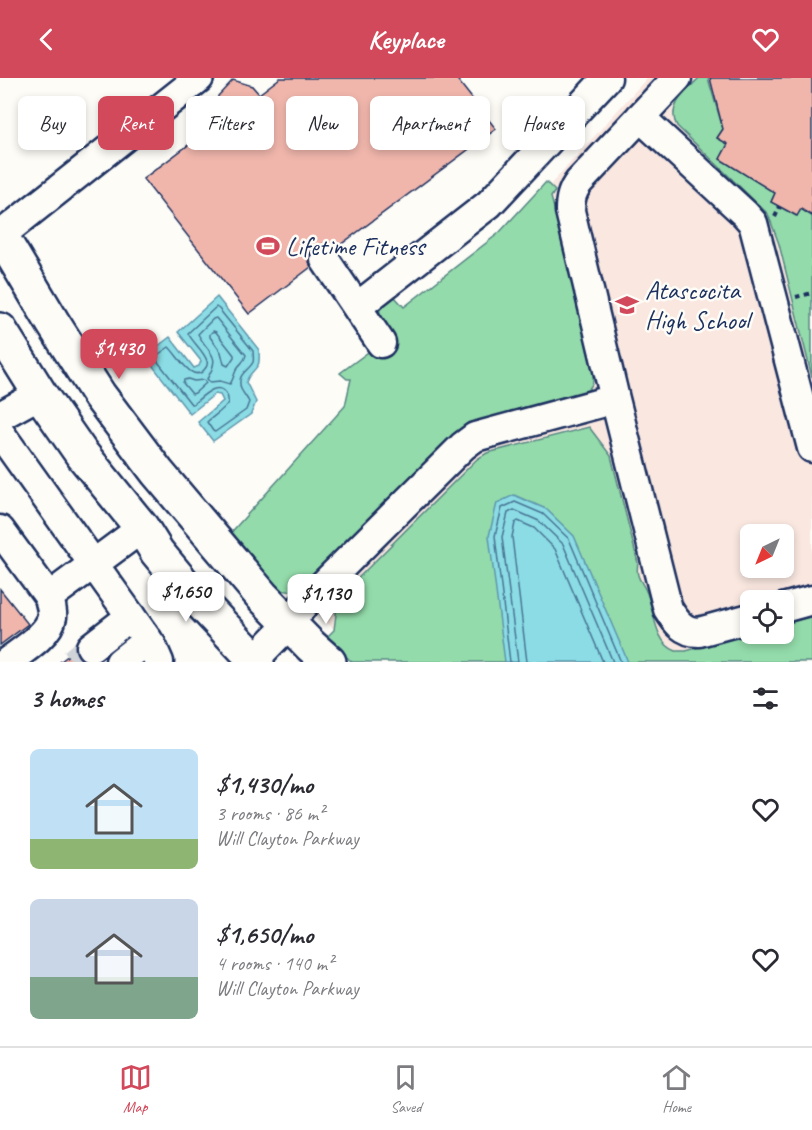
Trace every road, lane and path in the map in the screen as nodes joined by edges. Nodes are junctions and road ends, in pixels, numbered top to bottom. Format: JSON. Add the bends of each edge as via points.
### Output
{"nodes":[{"id":1,"x":199,"y":78,"type":"edge"},
{"id":2,"x":607,"y":78,"type":"edge"},
{"id":3,"x":677,"y":78,"type":"edge"},
{"id":4,"x":640,"y":117,"type":"junction"},
{"id":5,"x":0,"y":235,"type":"edge"},
{"id":6,"x":325,"y":260,"type":"dead end"},
{"id":7,"x":812,"y":293,"type":"edge"},
{"id":8,"x":789,"y":299,"type":"dead end"},
{"id":9,"x":357,"y":306,"type":"junction"},
{"id":10,"x":0,"y":330,"type":"edge"},
{"id":11,"x":381,"y":343,"type":"dead end"},
{"id":12,"x":40,"y":394,"type":"junction"},
{"id":13,"x":615,"y":399,"type":"junction"},
{"id":14,"x":0,"y":416,"type":"edge"},
{"id":15,"x":0,"y":433,"type":"edge"},
{"id":16,"x":812,"y":448,"type":"edge"},
{"id":17,"x":142,"y":528,"type":"junction"},
{"id":18,"x":0,"y":530,"type":"edge"},
{"id":19,"x":94,"y":565,"type":"junction"},
{"id":20,"x":49,"y":597,"type":"junction"},
{"id":21,"x":812,"y":600,"type":"edge"},
{"id":22,"x":794,"y":606,"type":"edge"},
{"id":23,"x":740,"y":621,"type":"edge"},
{"id":24,"x":289,"y":624,"type":"junction"},
{"id":25,"x":146,"y":643,"type":"edge"},
{"id":26,"x":104,"y":655,"type":"tunnel mouth"},
{"id":27,"x":255,"y":661,"type":"edge"},
{"id":28,"x":7,"y":662,"type":"edge"},
{"id":29,"x":329,"y":662,"type":"edge"}],
"edges":[{"from":1,"to":5,"type":"street"},
{"from":2,"to":9,"type":"street","via":[[489,204]]},
{"from":3,"to":4,"type":"street"},
{"from":4,"to":13,"type":"street","via":[[579,182],[570,200]]},
{"from":4,"to":16,"type":"street","via":[[753,223]]},
{"from":5,"to":24,"type":"main road","via":[[105,404],[156,472]]},
{"from":6,"to":9,"type":"street"},
{"from":7,"to":8,"type":"path"},
{"from":9,"to":11,"type":"street"},
{"from":10,"to":12,"type":"main road"},
{"from":12,"to":14,"type":"street"},
{"from":12,"to":17,"type":"main road","via":[[81,453]]},
{"from":13,"to":23,"type":"street","via":[[668,609],[690,632]]},
{"from":13,"to":24,"type":"street","via":[[475,437],[305,603]]},
{"from":15,"to":19,"type":"street"},
{"from":17,"to":19,"type":"street"},
{"from":17,"to":27,"type":"main road","via":[[156,552]]},
{"from":18,"to":20,"type":"street"},
{"from":19,"to":20,"type":"street"},
{"from":19,"to":25,"type":"street"},
{"from":20,"to":28,"type":"street","via":[[52,616],[48,627]]},
{"from":21,"to":22,"type":"street"},
{"from":24,"to":27,"type":"street"},
{"from":24,"to":29,"type":"main road"},
{"from":25,"to":26,"type":"street"}]}
